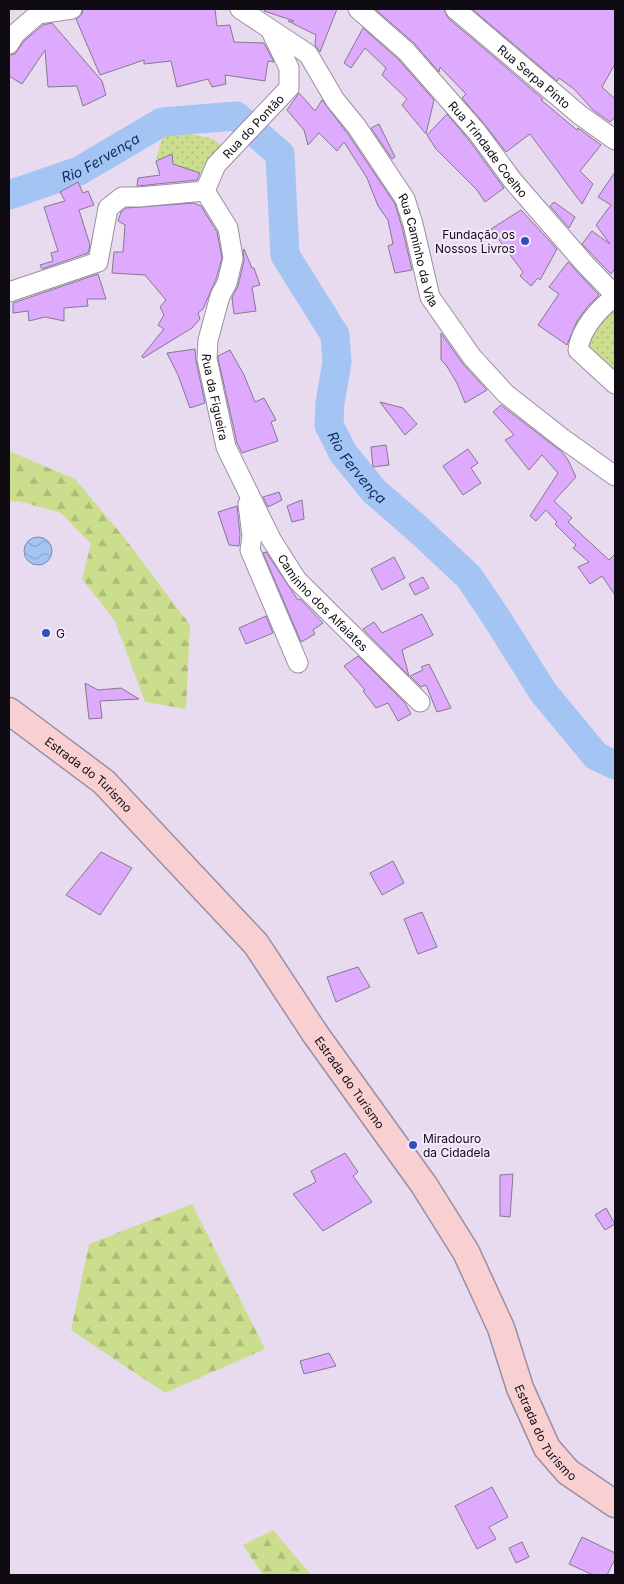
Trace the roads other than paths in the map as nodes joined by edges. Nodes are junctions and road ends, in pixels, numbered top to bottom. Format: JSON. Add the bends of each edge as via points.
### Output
{"nodes":[{"id":1,"x":66,"y":9,"type":"edge"},
{"id":2,"x":240,"y":9,"type":"edge"},
{"id":3,"x":358,"y":9,"type":"edge"},
{"id":4,"x":455,"y":9,"type":"edge"},
{"id":5,"x":271,"y":31,"type":"junction"},
{"id":6,"x":9,"y":44,"type":"edge"},
{"id":7,"x":615,"y":140,"type":"edge"},
{"id":8,"x":206,"y":191,"type":"junction"},
{"id":9,"x":9,"y":292,"type":"edge"},
{"id":10,"x":615,"y":296,"type":"edge"},
{"id":11,"x":615,"y":384,"type":"edge"},
{"id":12,"x":615,"y":476,"type":"edge"},
{"id":13,"x":245,"y":488,"type":"junction"},
{"id":14,"x":298,"y":663,"type":"dead end"},
{"id":15,"x":420,"y":702,"type":"dead end"},
{"id":16,"x":9,"y":711,"type":"edge"},
{"id":17,"x":615,"y":1504,"type":"edge"}],
"edges":[{"from":1,"to":6,"type":"street","via":[[38,14],[15,34]]},
{"from":2,"to":5,"type":"street","name":"Rua Caminho da Vila"},
{"from":3,"to":10,"type":"street","name":"Rua Trindade Coelho","via":[[406,50],[477,132],[513,181]]},
{"from":4,"to":7,"type":"street","name":"Rua Serpa Pínto","via":[[580,115]]},
{"from":5,"to":8,"type":"street","name":"Rua do Pontão","via":[[289,68],[289,88],[216,165]]},
{"from":5,"to":12,"type":"street","name":"Rua Caminho da Vila","via":[[308,54],[335,100],[405,199],[430,296],[472,357],[506,394]]},
{"from":8,"to":9,"type":"street","via":[[122,197],[108,208],[98,262]]},
{"from":8,"to":13,"type":"street","name":"Rua da Figueira","via":[[228,228],[232,258],[208,340],[207,359],[226,447]]},
{"from":10,"to":11,"type":"street","via":[[586,329],[578,350]]},
{"from":13,"to":14,"type":"street","via":[[252,536],[250,550]]},
{"from":13,"to":15,"type":"street","name":"Caminho dos Alfaiates","via":[[297,580]]},
{"from":16,"to":17,"type":"street","name":"Estrada do Turismo","via":[[104,782],[256,944],[424,1185],[466,1252],[501,1328],[520,1388],[547,1448],[568,1472]]}]}
